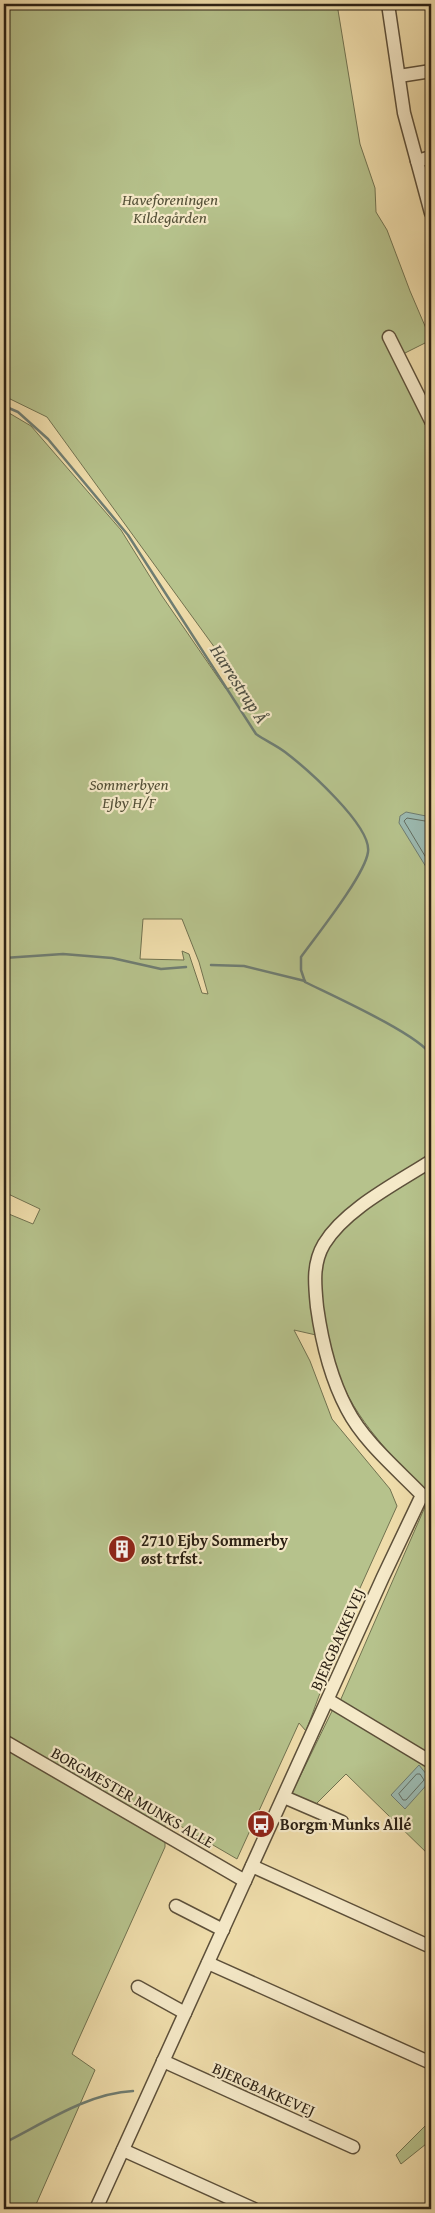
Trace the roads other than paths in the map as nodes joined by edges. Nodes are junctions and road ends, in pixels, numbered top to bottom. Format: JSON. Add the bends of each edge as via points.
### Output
{"nodes":[{"id":1,"x":388,"y":4,"type":"edge"},
{"id":2,"x":431,"y":71,"type":"edge"},
{"id":3,"x":399,"y":76,"type":"junction"},
{"id":4,"x":431,"y":157,"type":"edge"},
{"id":5,"x":417,"y":161,"type":"junction"},
{"id":6,"x":431,"y":213,"type":"edge"},
{"id":7,"x":389,"y":337,"type":"dead end"},
{"id":8,"x":431,"y":421,"type":"edge"},
{"id":9,"x":431,"y":1161,"type":"edge"},
{"id":10,"x":328,"y":1700,"type":"junction"},
{"id":11,"x":4,"y":1742,"type":"edge"},
{"id":12,"x":431,"y":1762,"type":"edge"},
{"id":13,"x":284,"y":1797,"type":"junction"},
{"id":14,"x":342,"y":1822,"type":"dead end"},
{"id":15,"x":252,"y":1866,"type":"junction"},
{"id":16,"x":245,"y":1881,"type":"junction"},
{"id":17,"x":176,"y":1906,"type":"dead end"},
{"id":18,"x":223,"y":1930,"type":"junction"},
{"id":19,"x":431,"y":1947,"type":"edge"},
{"id":20,"x":208,"y":1963,"type":"junction"},
{"id":21,"x":138,"y":1987,"type":"dead end"},
{"id":22,"x":185,"y":2013,"type":"junction"},
{"id":23,"x":163,"y":2061,"type":"junction"},
{"id":24,"x":431,"y":2063,"type":"edge"},
{"id":25,"x":353,"y":2147,"type":"dead end"},
{"id":26,"x":123,"y":2150,"type":"junction"},
{"id":27,"x":96,"y":2209,"type":"edge"},
{"id":28,"x":254,"y":2209,"type":"edge"}],
"edges":[{"from":1,"to":3,"type":"street"},
{"from":2,"to":3,"type":"street"},
{"from":3,"to":5,"type":"street","via":[[404,113]]},
{"from":4,"to":5,"type":"street"},
{"from":5,"to":6,"type":"street"},
{"from":7,"to":8,"type":"street"},
{"from":9,"to":10,"type":"street","name":"BJERGBAKKEVEJ","via":[[335,1229],[316,1262],[314,1284],[322,1341],[347,1410],[367,1437],[422,1495]]},
{"from":10,"to":12,"type":"street"},
{"from":10,"to":13,"type":"street","name":"BJERGBAKKEVEJ"},
{"from":11,"to":16,"type":"street","name":"BORGMESTER MUNKS ALLE"},
{"from":13,"to":14,"type":"street"},
{"from":13,"to":15,"type":"street","name":"BJERGBAKKEVEJ"},
{"from":15,"to":16,"type":"street","name":"BJERGBAKKEVEJ"},
{"from":15,"to":19,"type":"street"},
{"from":16,"to":18,"type":"street","name":"BJERGBAKKEVEJ"},
{"from":17,"to":18,"type":"street"},
{"from":18,"to":20,"type":"street","name":"BJERGBAKKEVEJ"},
{"from":20,"to":22,"type":"street","name":"BJERGBAKKEVEJ"},
{"from":20,"to":24,"type":"street"},
{"from":21,"to":22,"type":"street"},
{"from":22,"to":23,"type":"street","name":"BJERGBAKKEVEJ"},
{"from":23,"to":25,"type":"street","name":"BJERGBAKKEVEJ"},
{"from":23,"to":26,"type":"street","name":"BJERGBAKKEVEJ"},
{"from":26,"to":27,"type":"street","name":"BJERGBAKKEVEJ"},
{"from":26,"to":28,"type":"street"}]}
